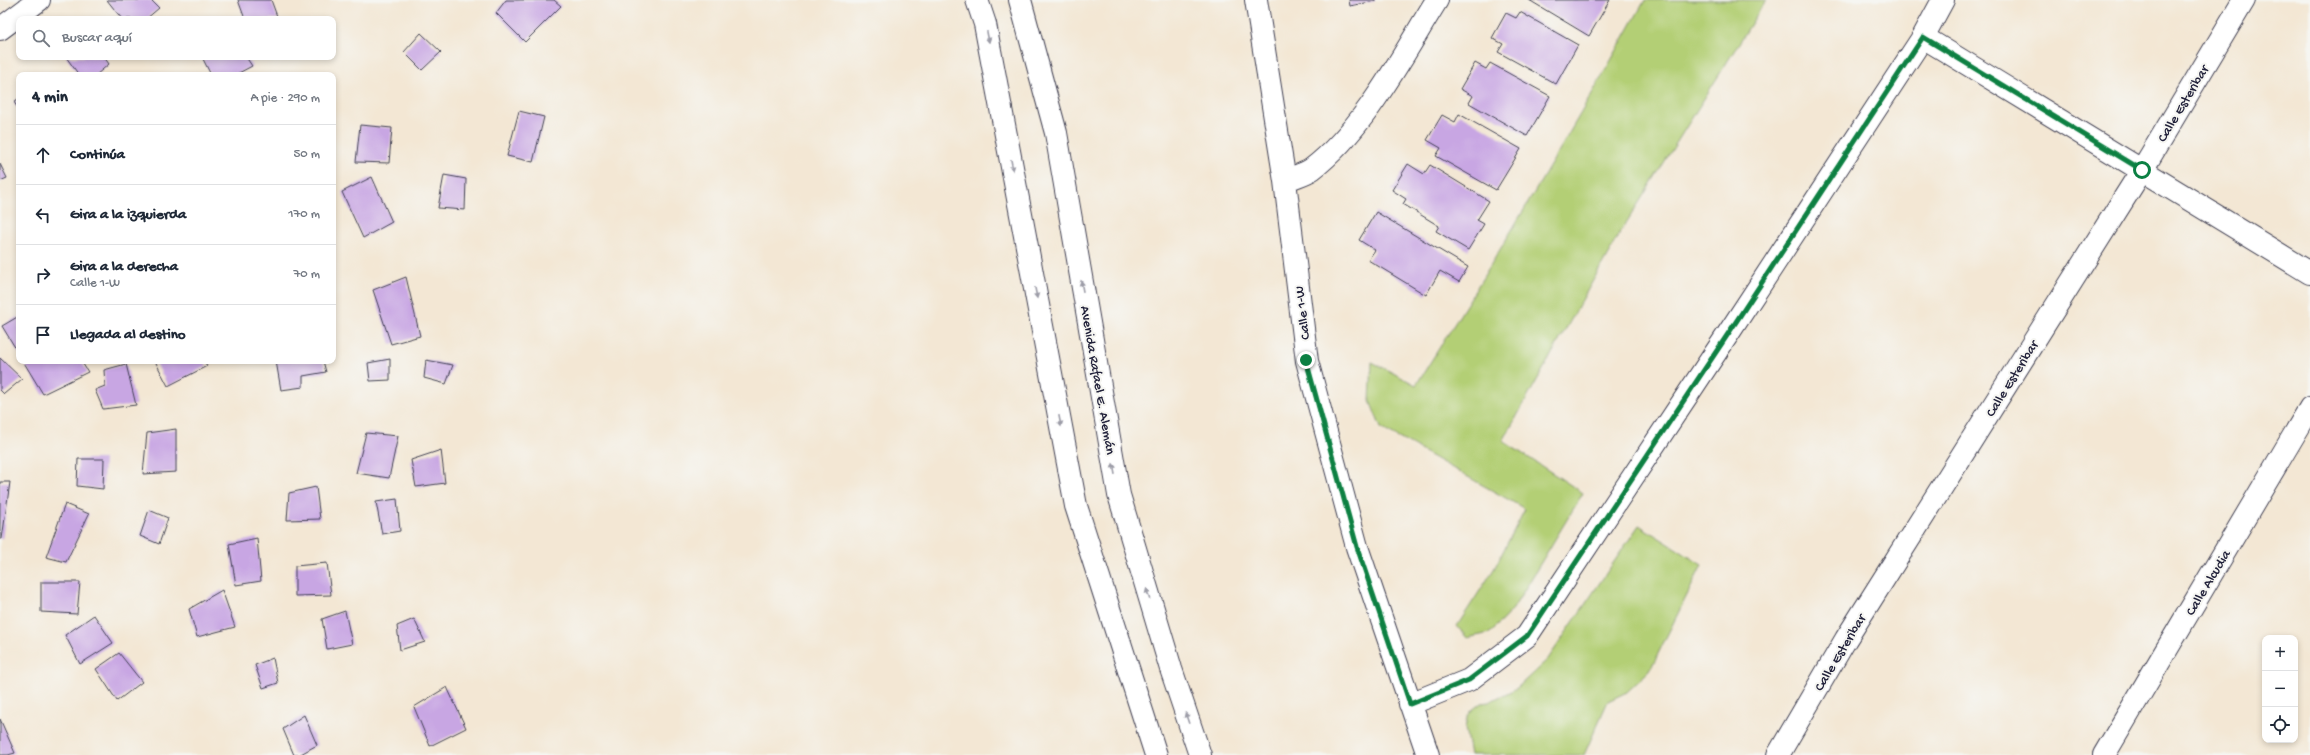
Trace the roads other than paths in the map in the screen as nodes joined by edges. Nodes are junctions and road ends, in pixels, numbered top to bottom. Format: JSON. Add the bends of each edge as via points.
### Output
{"nodes":[{"id":1,"x":39,"y":0,"type":"edge"},
{"id":2,"x":977,"y":0,"type":"edge"},
{"id":3,"x":1020,"y":0,"type":"edge"},
{"id":4,"x":1256,"y":0,"type":"edge"},
{"id":5,"x":1438,"y":0,"type":"edge"},
{"id":6,"x":1943,"y":0,"type":"edge"},
{"id":7,"x":2244,"y":0,"type":"edge"},
{"id":8,"x":17,"y":16,"type":"edge"},
{"id":9,"x":16,"y":17,"type":"edge"},
{"id":10,"x":0,"y":29,"type":"edge"},
{"id":11,"x":1923,"y":37,"type":"junction"},
{"id":12,"x":2142,"y":170,"type":"junction"},
{"id":13,"x":1285,"y":181,"type":"junction"},
{"id":14,"x":2310,"y":273,"type":"edge"},
{"id":15,"x":2310,"y":408,"type":"edge"},
{"id":16,"x":1410,"y":704,"type":"junction"},
{"id":17,"x":1156,"y":755,"type":"edge"},
{"id":18,"x":1200,"y":755,"type":"edge"},
{"id":19,"x":1428,"y":755,"type":"edge"},
{"id":20,"x":1778,"y":755,"type":"edge"},
{"id":21,"x":2104,"y":755,"type":"edge"}],
"edges":[{"from":1,"to":8,"type":"street"},
{"from":2,"to":17,"type":"street","one_way":true,"via":[[985,24],[1076,506]]},
{"from":18,"to":3,"type":"street","name":"Avenida Rafael E. Alemán","one_way":true,"via":[[1171,669],[1119,495],[1056,133]]},
{"from":4,"to":13,"type":"street","name":"Calle 1-W"},
{"from":5,"to":13,"type":"street","via":[[1372,104],[1334,149],[1311,170]]},
{"from":6,"to":11,"type":"street"},
{"from":7,"to":12,"type":"street","name":"Calle Esteribar"},
{"from":9,"to":10,"type":"street"},
{"from":11,"to":12,"type":"street"},
{"from":11,"to":16,"type":"street","via":[[1527,636],[1469,680]]},
{"from":12,"to":14,"type":"street"},
{"from":12,"to":20,"type":"street","name":"Calle Esteribar","via":[[1846,639]]},
{"from":13,"to":16,"type":"street","name":"Calle 1-W","via":[[1306,360],[1357,547]]},
{"from":15,"to":21,"type":"street","name":"Calle Alcudia"},
{"from":16,"to":19,"type":"street","name":"Calle 1-W"}]}
